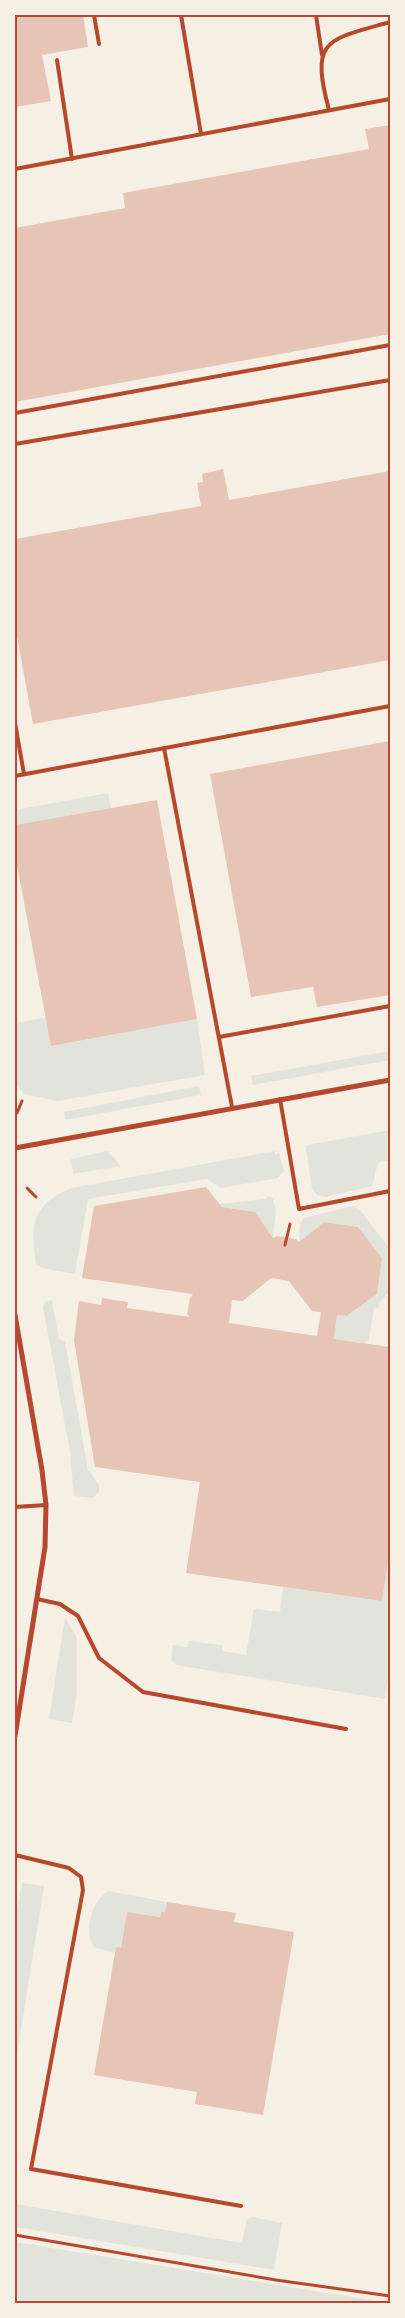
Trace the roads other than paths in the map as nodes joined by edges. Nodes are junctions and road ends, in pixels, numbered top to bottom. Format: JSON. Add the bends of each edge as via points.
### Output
{"nodes":[{"id":1,"x":94,"y":15,"type":"edge"},
{"id":2,"x":181,"y":15,"type":"edge"},
{"id":3,"x":316,"y":15,"type":"edge"},
{"id":4,"x":390,"y":22,"type":"edge"},
{"id":5,"x":99,"y":44,"type":"dead end"},
{"id":6,"x":322,"y":55,"type":"junction"},
{"id":7,"x":57,"y":60,"type":"dead end"},
{"id":8,"x":390,"y":99,"type":"edge"},
{"id":9,"x":329,"y":110,"type":"junction"},
{"id":10,"x":201,"y":134,"type":"junction"},
{"id":11,"x":72,"y":159,"type":"junction"},
{"id":12,"x":15,"y":169,"type":"edge"},
{"id":13,"x":390,"y":345,"type":"edge"},
{"id":14,"x":390,"y":380,"type":"edge"},
{"id":15,"x":15,"y":413,"type":"edge"},
{"id":16,"x":15,"y":444,"type":"edge"},
{"id":17,"x":390,"y":706,"type":"edge"},
{"id":18,"x":15,"y":722,"type":"edge"},
{"id":19,"x":164,"y":748,"type":"junction"},
{"id":20,"x":24,"y":774,"type":"junction"},
{"id":21,"x":15,"y":776,"type":"edge"},
{"id":22,"x":390,"y":1006,"type":"edge"},
{"id":23,"x":218,"y":1037,"type":"junction"},
{"id":24,"x":390,"y":1080,"type":"edge"},
{"id":25,"x":280,"y":1099,"type":"junction"},
{"id":26,"x":232,"y":1107,"type":"junction"},
{"id":27,"x":15,"y":1148,"type":"edge"},
{"id":28,"x":390,"y":1191,"type":"edge"},
{"id":29,"x":15,"y":1315,"type":"edge"},
{"id":30,"x":46,"y":1505,"type":"junction"},
{"id":31,"x":15,"y":1507,"type":"edge"},
{"id":32,"x":37,"y":1599,"type":"junction"},
{"id":33,"x":346,"y":1729,"type":"dead end"},
{"id":34,"x":15,"y":1736,"type":"edge"},
{"id":35,"x":15,"y":1855,"type":"edge"},
{"id":36,"x":241,"y":2206,"type":"dead end"}],
"edges":[{"from":1,"to":5,"type":"lane"},
{"from":2,"to":10,"type":"lane"},
{"from":3,"to":6,"type":"lane"},
{"from":4,"to":6,"type":"lane","via":[[339,39]]},
{"from":6,"to":9,"type":"lane","via":[[322,83]]},
{"from":7,"to":11,"type":"lane"},
{"from":8,"to":9,"type":"lane"},
{"from":9,"to":10,"type":"lane"},
{"from":10,"to":11,"type":"lane"},
{"from":11,"to":12,"type":"lane"},
{"from":13,"to":15,"type":"lane"},
{"from":14,"to":16,"type":"lane"},
{"from":17,"to":19,"type":"lane"},
{"from":18,"to":20,"type":"lane"},
{"from":19,"to":20,"type":"lane"},
{"from":19,"to":23,"type":"lane"},
{"from":20,"to":21,"type":"lane"},
{"from":22,"to":23,"type":"lane"},
{"from":23,"to":26,"type":"lane"},
{"from":24,"to":25,"type":"street"},
{"from":25,"to":26,"type":"street"},
{"from":25,"to":28,"type":"lane","via":[[299,1209]]},
{"from":26,"to":27,"type":"street"},
{"from":29,"to":30,"type":"street"},
{"from":30,"to":31,"type":"lane"},
{"from":30,"to":32,"type":"street","via":[[45,1547]]},
{"from":32,"to":33,"type":"lane","via":[[60,1604],[78,1616],[99,1658],[143,1692]]},
{"from":32,"to":34,"type":"street"},
{"from":35,"to":36,"type":"lane","via":[[69,1868],[81,1877],[83,1890],[31,2169]]}]}
